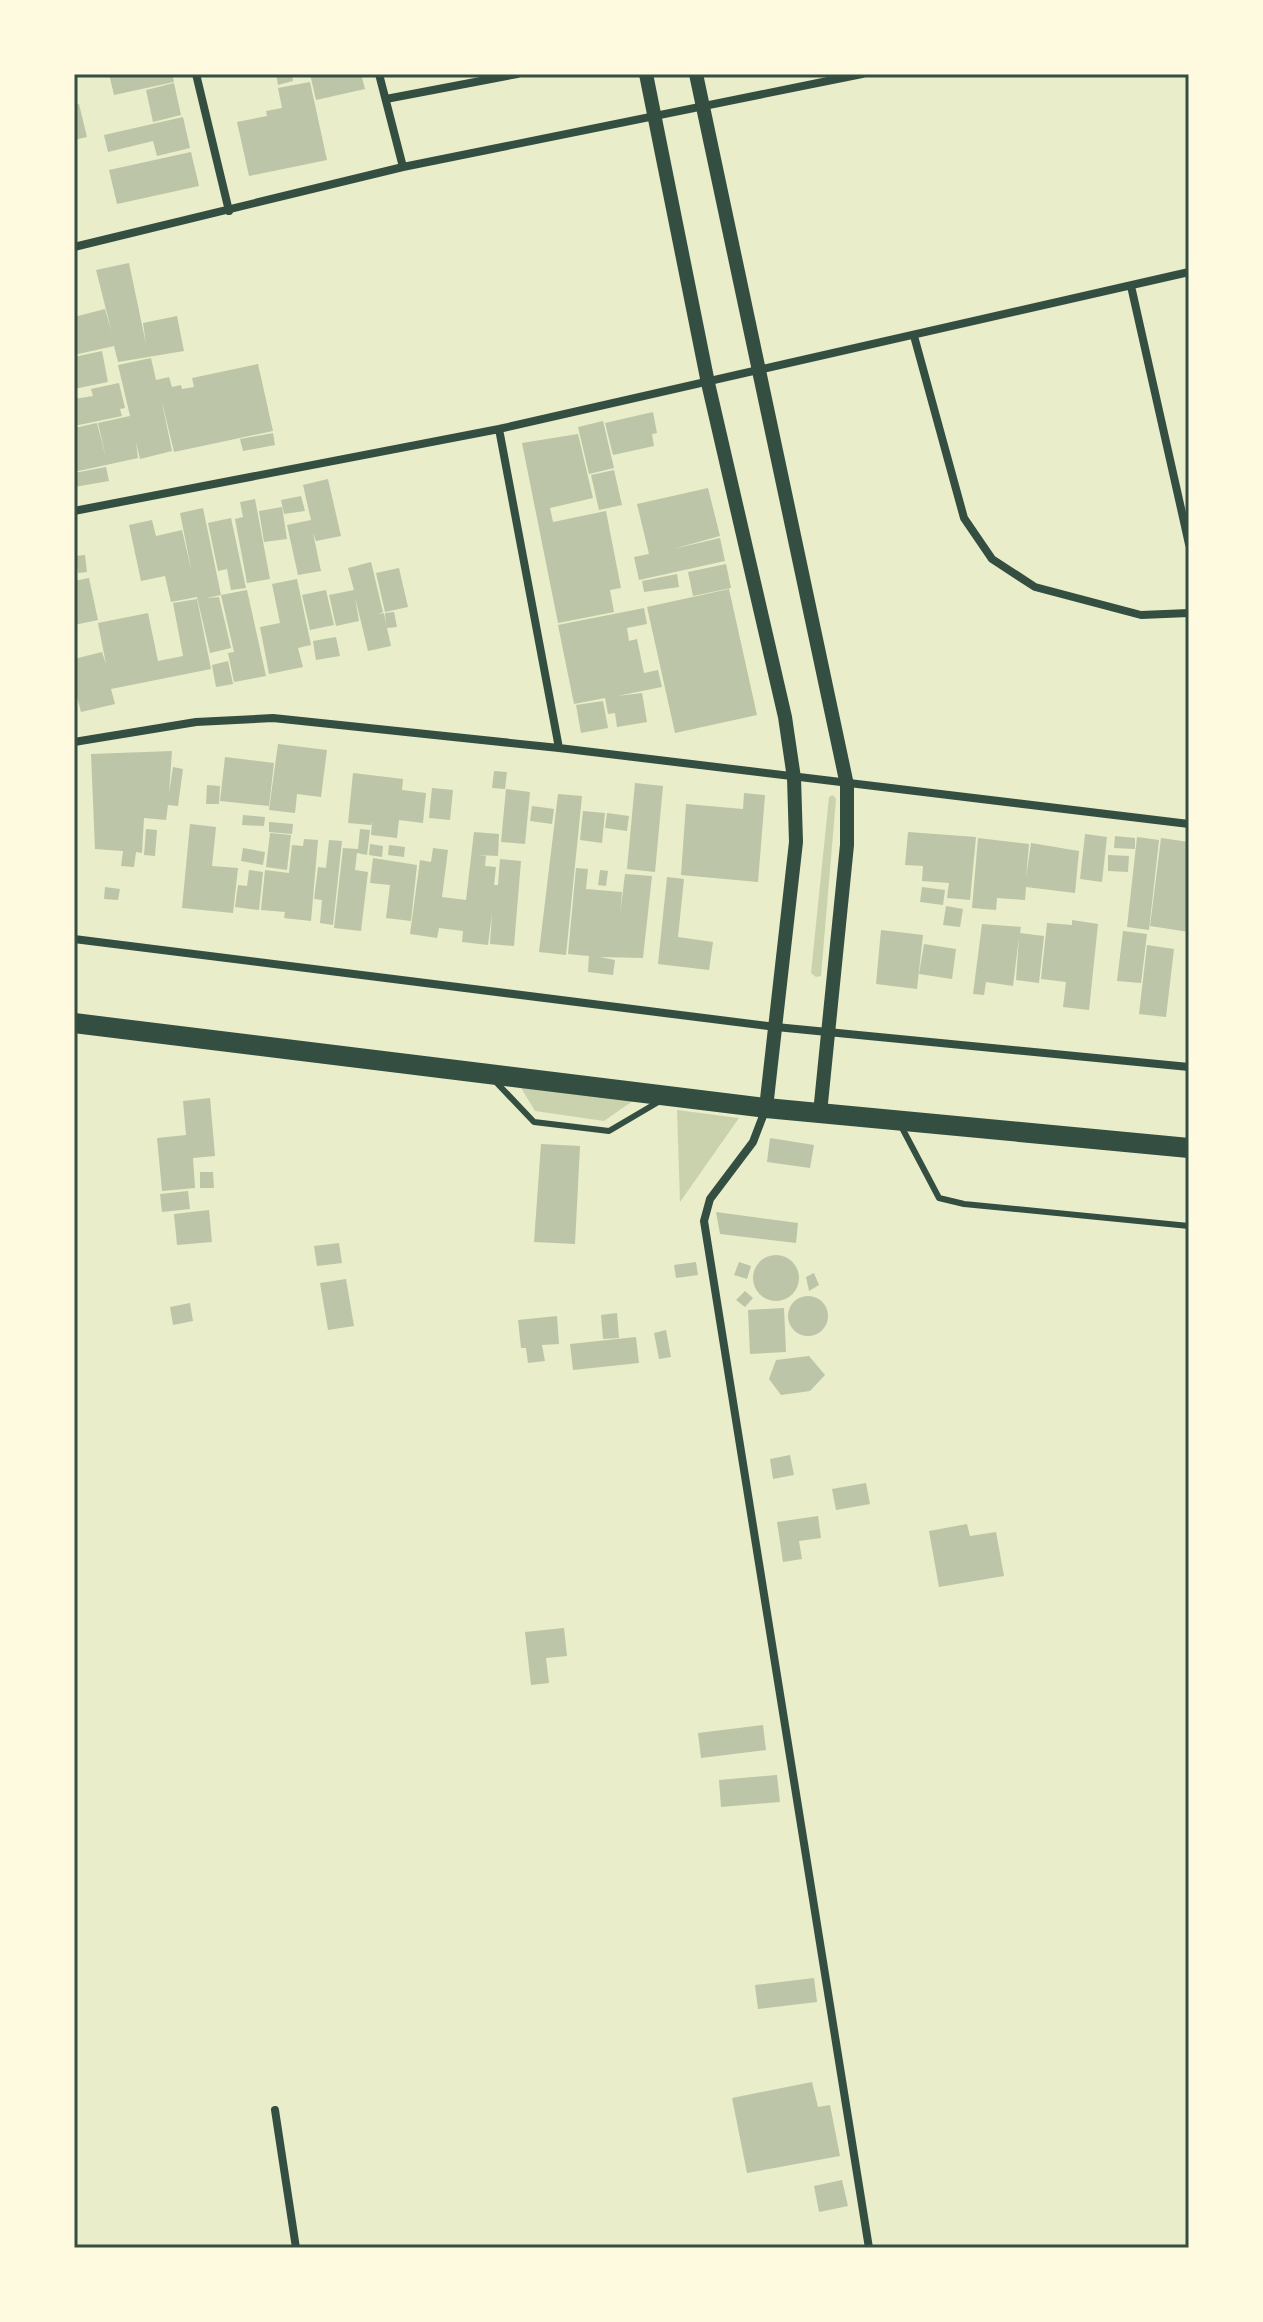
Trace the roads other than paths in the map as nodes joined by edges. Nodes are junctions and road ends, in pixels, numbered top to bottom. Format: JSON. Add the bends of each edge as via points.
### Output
{"nodes":[{"id":1,"x":196,"y":74,"type":"edge"},
{"id":2,"x":379,"y":74,"type":"edge"},
{"id":3,"x":517,"y":74,"type":"edge"},
{"id":4,"x":646,"y":74,"type":"edge"},
{"id":5,"x":696,"y":74,"type":"edge"},
{"id":6,"x":862,"y":74,"type":"edge"},
{"id":7,"x":386,"y":99,"type":"junction"},
{"id":8,"x":703,"y":105,"type":"junction"},
{"id":9,"x":655,"y":115,"type":"junction"},
{"id":10,"x":403,"y":167,"type":"junction"},
{"id":11,"x":229,"y":211,"type":"junction"},
{"id":12,"x":74,"y":247,"type":"edge"},
{"id":13,"x":1189,"y":272,"type":"edge"},
{"id":14,"x":1131,"y":286,"type":"junction"},
{"id":15,"x":914,"y":336,"type":"junction"},
{"id":16,"x":760,"y":372,"type":"junction"},
{"id":17,"x":708,"y":383,"type":"junction"},
{"id":18,"x":499,"y":429,"type":"junction"},
{"id":19,"x":74,"y":511,"type":"edge"},
{"id":20,"x":1189,"y":544,"type":"edge"},
{"id":21,"x":1189,"y":613,"type":"edge"},
{"id":22,"x":74,"y":742,"type":"edge"},
{"id":23,"x":559,"y":748,"type":"junction"},
{"id":24,"x":794,"y":778,"type":"junction"},
{"id":25,"x":847,"y":785,"type":"junction"},
{"id":26,"x":1189,"y":824,"type":"edge"},
{"id":27,"x":74,"y":939,"type":"edge"},
{"id":28,"x":74,"y":1023,"type":"edge"},
{"id":29,"x":776,"y":1027,"type":"junction"},
{"id":30,"x":828,"y":1032,"type":"junction"},
{"id":31,"x":1189,"y":1067,"type":"edge"},
{"id":32,"x":488,"y":1074,"type":"junction"},
{"id":33,"x":670,"y":1096,"type":"junction"},
{"id":34,"x":766,"y":1108,"type":"junction"},
{"id":35,"x":820,"y":1113,"type":"junction"},
{"id":36,"x":898,"y":1121,"type":"junction"},
{"id":37,"x":1189,"y":1148,"type":"edge"},
{"id":38,"x":1189,"y":1226,"type":"edge"},
{"id":39,"x":275,"y":2110,"type":"dead end"},
{"id":40,"x":296,"y":2248,"type":"edge"},
{"id":41,"x":869,"y":2248,"type":"edge"}],
"edges":[{"from":1,"to":11,"type":"street"},
{"from":2,"to":7,"type":"street"},
{"from":3,"to":7,"type":"street"},
{"from":4,"to":9,"type":"street"},
{"from":5,"to":8,"type":"street"},
{"from":6,"to":8,"type":"street"},
{"from":7,"to":10,"type":"street"},
{"from":8,"to":9,"type":"street"},
{"from":8,"to":16,"type":"street"},
{"from":9,"to":10,"type":"street"},
{"from":9,"to":17,"type":"street"},
{"from":10,"to":11,"type":"street"},
{"from":11,"to":12,"type":"street"},
{"from":13,"to":14,"type":"street"},
{"from":14,"to":15,"type":"street"},
{"from":14,"to":20,"type":"street"},
{"from":15,"to":16,"type":"street"},
{"from":15,"to":21,"type":"street","via":[[964,518],[992,559],[1035,587],[1141,615]]},
{"from":16,"to":17,"type":"street"},
{"from":16,"to":25,"type":"street"},
{"from":17,"to":18,"type":"street"},
{"from":17,"to":24,"type":"street","via":[[785,717]]},
{"from":18,"to":19,"type":"street"},
{"from":18,"to":23,"type":"street"},
{"from":22,"to":23,"type":"street","via":[[196,722],[273,718]]},
{"from":23,"to":24,"type":"street"},
{"from":24,"to":25,"type":"street"},
{"from":24,"to":29,"type":"street","via":[[796,842]]},
{"from":25,"to":26,"type":"street"},
{"from":25,"to":30,"type":"street","via":[[847,845]]},
{"from":27,"to":29,"type":"street"},
{"from":28,"to":32,"type":"main road"},
{"from":29,"to":30,"type":"street"},
{"from":29,"to":34,"type":"street"},
{"from":30,"to":31,"type":"street"},
{"from":30,"to":35,"type":"street"},
{"from":32,"to":33,"type":"main road"},
{"from":32,"to":33,"type":"lane","via":[[534,1122],[609,1131]]},
{"from":33,"to":34,"type":"main road"},
{"from":34,"to":35,"type":"main road"},
{"from":34,"to":41,"type":"street","via":[[753,1142],[710,1199],[704,1221]]},
{"from":35,"to":36,"type":"main road"},
{"from":36,"to":37,"type":"main road"},
{"from":36,"to":38,"type":"lane","via":[[939,1198]]},
{"from":39,"to":40,"type":"street"}]}
